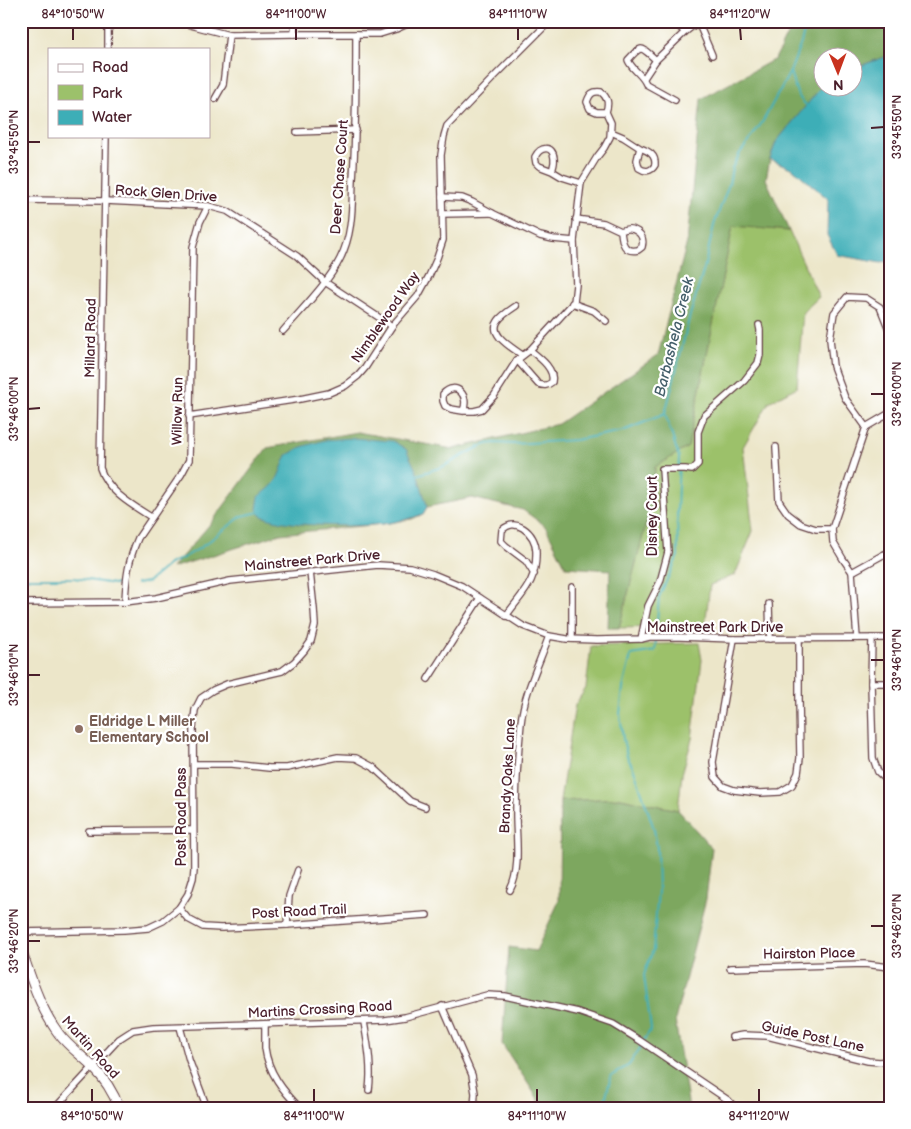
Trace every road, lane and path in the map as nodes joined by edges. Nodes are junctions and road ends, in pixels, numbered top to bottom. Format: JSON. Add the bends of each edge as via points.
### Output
{"nodes":[{"id":1,"x":111,"y":21,"type":"edge"},
{"id":2,"x":176,"y":21,"type":"edge"},
{"id":3,"x":294,"y":21,"type":"edge"},
{"id":4,"x":414,"y":21,"type":"edge"},
{"id":5,"x":550,"y":21,"type":"edge"},
{"id":6,"x":673,"y":21,"type":"edge"},
{"id":7,"x":698,"y":22,"type":"edge"},
{"id":8,"x":685,"y":32,"type":"junction"},
{"id":9,"x":294,"y":34,"type":"junction"},
{"id":10,"x":356,"y":34,"type":"junction"},
{"id":11,"x":229,"y":35,"type":"junction"},
{"id":12,"x":108,"y":48,"type":"edge"},
{"id":13,"x":712,"y":55,"type":"dead end"},
{"id":14,"x":656,"y":60,"type":"junction"},
{"id":15,"x":644,"y":78,"type":"junction"},
{"id":16,"x":215,"y":98,"type":"dead end"},
{"id":17,"x":675,"y":100,"type":"dead end"},
{"id":18,"x":606,"y":112,"type":"dead end"},
{"id":19,"x":356,"y":130,"type":"junction"},
{"id":20,"x":297,"y":132,"type":"dead end"},
{"id":21,"x":611,"y":132,"type":"junction"},
{"id":22,"x":106,"y":138,"type":"edge"},
{"id":23,"x":640,"y":148,"type":"dead end"},
{"id":24,"x":552,"y":171,"type":"dead end"},
{"id":25,"x":581,"y":183,"type":"junction"},
{"id":26,"x":442,"y":197,"type":"junction"},
{"id":27,"x":21,"y":200,"type":"edge"},
{"id":28,"x":105,"y":201,"type":"junction"},
{"id":29,"x":208,"y":206,"type":"junction"},
{"id":30,"x":492,"y":213,"type":"junction"},
{"id":31,"x":443,"y":214,"type":"junction"},
{"id":32,"x":576,"y":219,"type":"junction"},
{"id":33,"x":621,"y":231,"type":"dead end"},
{"id":34,"x":574,"y":241,"type":"junction"},
{"id":35,"x":325,"y":282,"type":"junction"},
{"id":36,"x":572,"y":303,"type":"junction"},
{"id":37,"x":516,"y":306,"type":"dead end"},
{"id":38,"x":606,"y":321,"type":"dead end"},
{"id":39,"x":758,"y":325,"type":"dead end"},
{"id":40,"x":392,"y":326,"type":"junction"},
{"id":41,"x":284,"y":331,"type":"dead end"},
{"id":42,"x":890,"y":332,"type":"edge"},
{"id":43,"x":530,"y":350,"type":"junction"},
{"id":44,"x":522,"y":355,"type":"junction"},
{"id":45,"x":517,"y":360,"type":"junction"},
{"id":46,"x":463,"y":411,"type":"junction"},
{"id":47,"x":890,"y":413,"type":"edge"},
{"id":48,"x":190,"y":416,"type":"junction"},
{"id":49,"x":866,"y":427,"type":"junction"},
{"id":50,"x":776,"y":447,"type":"dead end"},
{"id":51,"x":151,"y":517,"type":"junction"},
{"id":52,"x":832,"y":530,"type":"junction"},
{"id":53,"x":890,"y":551,"type":"edge"},
{"id":54,"x":310,"y":572,"type":"junction"},
{"id":55,"x":852,"y":572,"type":"junction"},
{"id":56,"x":534,"y":574,"type":"junction"},
{"id":57,"x":572,"y":587,"type":"dead end"},
{"id":58,"x":480,"y":598,"type":"junction"},
{"id":59,"x":125,"y":602,"type":"junction"},
{"id":60,"x":21,"y":603,"type":"edge"},
{"id":61,"x":769,"y":604,"type":"dead end"},
{"id":62,"x":506,"y":616,"type":"junction"},
{"id":63,"x":549,"y":636,"type":"junction"},
{"id":64,"x":770,"y":638,"type":"junction"},
{"id":65,"x":857,"y":638,"type":"junction"},
{"id":66,"x":872,"y":638,"type":"junction"},
{"id":67,"x":890,"y":638,"type":"edge"},
{"id":68,"x":572,"y":639,"type":"junction"},
{"id":69,"x":641,"y":639,"type":"junction"},
{"id":70,"x":734,"y":639,"type":"junction"},
{"id":71,"x":799,"y":639,"type":"junction"},
{"id":72,"x":428,"y":679,"type":"dead end"},
{"id":73,"x":871,"y":683,"type":"junction"},
{"id":74,"x":890,"y":683,"type":"edge"},
{"id":75,"x":194,"y":764,"type":"junction"},
{"id":76,"x":890,"y":782,"type":"edge"},
{"id":77,"x":425,"y":807,"type":"dead end"},
{"id":78,"x":89,"y":830,"type":"dead end"},
{"id":79,"x":193,"y":830,"type":"junction"},
{"id":80,"x":298,"y":870,"type":"dead end"},
{"id":81,"x":510,"y":890,"type":"dead end"},
{"id":82,"x":178,"y":908,"type":"junction"},
{"id":83,"x":427,"y":915,"type":"dead end"},
{"id":84,"x":287,"y":925,"type":"junction"},
{"id":85,"x":21,"y":932,"type":"edge"},
{"id":86,"x":21,"y":949,"type":"edge"},
{"id":87,"x":890,"y":966,"type":"edge"},
{"id":88,"x":730,"y":968,"type":"dead end"},
{"id":89,"x":442,"y":1006,"type":"junction"},
{"id":90,"x":364,"y":1022,"type":"junction"},
{"id":91,"x":265,"y":1024,"type":"junction"},
{"id":92,"x":180,"y":1027,"type":"junction"},
{"id":93,"x":732,"y":1037,"type":"dead end"},
{"id":94,"x":890,"y":1060,"type":"edge"},
{"id":95,"x":93,"y":1068,"type":"junction"},
{"id":96,"x":369,"y":1090,"type":"dead end"},
{"id":97,"x":56,"y":1108,"type":"edge"},
{"id":98,"x":119,"y":1108,"type":"edge"},
{"id":99,"x":208,"y":1108,"type":"edge"},
{"id":100,"x":300,"y":1108,"type":"edge"},
{"id":101,"x":474,"y":1108,"type":"edge"},
{"id":102,"x":735,"y":1108,"type":"edge"}],
"edges":[{"from":1,"to":12,"type":"street"},
{"from":2,"to":11,"type":"street"},
{"from":3,"to":9,"type":"street"},
{"from":4,"to":10,"type":"street","via":[[380,34]]},
{"from":5,"to":26,"type":"street","name":"Nimblewood Way","via":[[447,126],[441,155]]},
{"from":6,"to":8,"type":"street"},
{"from":7,"to":8,"type":"street"},
{"from":7,"to":13,"type":"street"},
{"from":8,"to":14,"type":"street"},
{"from":9,"to":10,"type":"street"},
{"from":9,"to":11,"type":"street"},
{"from":10,"to":19,"type":"street","name":"Deer Chase Court"},
{"from":11,"to":16,"type":"street","via":[[223,85]]},
{"from":14,"to":15,"type":"street"},
{"from":14,"to":15,"type":"street","via":[[641,49],[628,60]]},
{"from":15,"to":17,"type":"street","via":[[646,84]]},
{"from":18,"to":21,"type":"street"},
{"from":19,"to":20,"type":"street"},
{"from":19,"to":35,"type":"street","name":"Deer Chase Court","via":[[350,226],[341,258]]},
{"from":21,"to":23,"type":"street"},
{"from":21,"to":25,"type":"street"},
{"from":22,"to":28,"type":"street","name":"Millard Road"},
{"from":24,"to":25,"type":"street"},
{"from":25,"to":32,"type":"street"},
{"from":26,"to":30,"type":"street","via":[[462,198]]},
{"from":26,"to":31,"type":"street","name":"Nimblewood Way"},
{"from":27,"to":28,"type":"street","name":"Rock Glen Drive"},
{"from":28,"to":29,"type":"street","name":"Rock Glen Drive"},
{"from":28,"to":51,"type":"street","name":"Millard Road","via":[[100,468],[107,483]]},
{"from":29,"to":35,"type":"street","name":"Rock Glen Drive","via":[[227,210],[282,245]]},
{"from":29,"to":48,"type":"street","name":"Willow Run","via":[[193,247]]},
{"from":30,"to":31,"type":"street"},
{"from":30,"to":34,"type":"street","via":[[540,236]]},
{"from":31,"to":40,"type":"street","name":"Nimblewood Way","via":[[443,240],[430,276],[418,296]]},
{"from":32,"to":33,"type":"street","via":[[604,223]]},
{"from":32,"to":34,"type":"street"},
{"from":34,"to":36,"type":"street","via":[[576,294]]},
{"from":35,"to":40,"type":"street","name":"Rock Glen Drive"},
{"from":35,"to":41,"type":"street","name":"Deer Chase Court"},
{"from":36,"to":38,"type":"street","via":[[594,311]]},
{"from":36,"to":43,"type":"street"},
{"from":37,"to":44,"type":"street","via":[[495,326],[503,341]]},
{"from":39,"to":69,"type":"street","name":"Disney Court","via":[[758,363],[744,381],[704,416],[698,432],[698,464],[692,470],[662,469],[668,552],[660,582],[648,606]]},
{"from":40,"to":48,"type":"street","name":"Nimblewood Way","via":[[362,372],[337,390]]},
{"from":42,"to":49,"type":"street","via":[[880,307],[866,298],[847,297],[834,313],[830,339],[833,366],[845,398]]},
{"from":43,"to":44,"type":"street"},
{"from":43,"to":45,"type":"street","via":[[552,371],[552,382],[543,386],[538,384]]},
{"from":44,"to":45,"type":"street"},
{"from":45,"to":46,"type":"street","via":[[486,406]]},
{"from":46,"to":46,"type":"street","via":[[445,406],[442,394],[451,389],[463,393]]},
{"from":47,"to":49,"type":"street"},
{"from":48,"to":51,"type":"street","name":"Willow Run","via":[[189,460]]},
{"from":49,"to":52,"type":"street"},
{"from":50,"to":52,"type":"street","via":[[779,502],[801,524]]},
{"from":51,"to":59,"type":"street","name":"Willow Run","via":[[133,550],[127,572]]},
{"from":52,"to":55,"type":"street","via":[[833,542]]},
{"from":53,"to":55,"type":"street"},
{"from":54,"to":58,"type":"street","name":"Mainstreet Park Drive","via":[[378,565],[410,567],[462,586]]},
{"from":54,"to":59,"type":"street","name":"Mainstreet Park Drive","via":[[230,581]]},
{"from":54,"to":75,"type":"street","name":"Post Road Pass","via":[[314,624],[308,646],[282,670],[227,684],[201,698],[195,710],[193,728]]},
{"from":55,"to":65,"type":"street"},
{"from":56,"to":56,"type":"street","via":[[536,545],[531,535],[519,526],[507,526],[502,530],[501,541],[526,561]]},
{"from":56,"to":62,"type":"street"},
{"from":57,"to":68,"type":"street"},
{"from":58,"to":62,"type":"street","name":"Mainstreet Park Drive"},
{"from":58,"to":72,"type":"street"},
{"from":59,"to":60,"type":"street","name":"Mainstreet Park Drive"},
{"from":61,"to":64,"type":"street"},
{"from":62,"to":63,"type":"street","name":"Mainstreet Park Drive"},
{"from":63,"to":68,"type":"street","name":"Mainstreet Park Drive"},
{"from":63,"to":81,"type":"street","name":"Brandy Oaks Lane","via":[[521,723],[515,882]]},
{"from":64,"to":70,"type":"street","name":"Mainstreet Park Drive"},
{"from":64,"to":71,"type":"street","name":"Mainstreet Park Drive"},
{"from":65,"to":66,"type":"street","name":"Mainstreet Park Drive"},
{"from":65,"to":71,"type":"street","name":"Mainstreet Park Drive"},
{"from":66,"to":67,"type":"street","name":"Mainstreet Park Drive"},
{"from":66,"to":73,"type":"street"},
{"from":68,"to":69,"type":"street","name":"Mainstreet Park Drive"},
{"from":69,"to":70,"type":"street","name":"Mainstreet Park Drive"},
{"from":70,"to":71,"type":"street","via":[[712,762],[715,777],[723,786],[760,793],[780,792],[792,784],[798,773]]},
{"from":73,"to":74,"type":"street"},
{"from":73,"to":76,"type":"street","via":[[873,758],[878,772]]},
{"from":75,"to":77,"type":"street","via":[[287,768],[338,757],[356,758],[373,767],[410,801]]},
{"from":75,"to":79,"type":"street","name":"Post Road Pass"},
{"from":78,"to":79,"type":"street"},
{"from":79,"to":82,"type":"street","name":"Post Road Pass","via":[[193,878],[188,894]]},
{"from":80,"to":84,"type":"street","via":[[289,896]]},
{"from":82,"to":84,"type":"street","name":"Post Road Trail","via":[[188,919],[203,927]]},
{"from":82,"to":85,"type":"street","name":"Post Road Pass","via":[[148,928]]},
{"from":83,"to":84,"type":"street","name":"Post Road Trail"},
{"from":86,"to":95,"type":"street","name":"Martin Road","via":[[50,1022]]},
{"from":87,"to":88,"type":"street","name":"Hairston Place"},
{"from":89,"to":90,"type":"street","name":"Martins Crossing Road","via":[[405,1017]]},
{"from":89,"to":101,"type":"street","via":[[472,1075]]},
{"from":89,"to":102,"type":"street","name":"Martins Crossing Road","via":[[487,995],[504,996],[578,1012],[613,1024],[728,1100]]},
{"from":90,"to":91,"type":"street","name":"Martins Crossing Road"},
{"from":90,"to":96,"type":"street","via":[[370,1054]]},
{"from":91,"to":92,"type":"street","name":"Martins Crossing Road"},
{"from":91,"to":100,"type":"street","via":[[268,1063],[283,1090]]},
{"from":92,"to":95,"type":"street","name":"Martins Crossing Road","via":[[133,1030],[119,1039]]},
{"from":92,"to":99,"type":"street"},
{"from":93,"to":94,"type":"street","name":"Guide Post Lane","via":[[767,1036],[868,1061]]},
{"from":95,"to":97,"type":"street","name":"Martins Crossing Road"},
{"from":95,"to":98,"type":"street","name":"Martin Road","via":[[106,1081]]}]}
